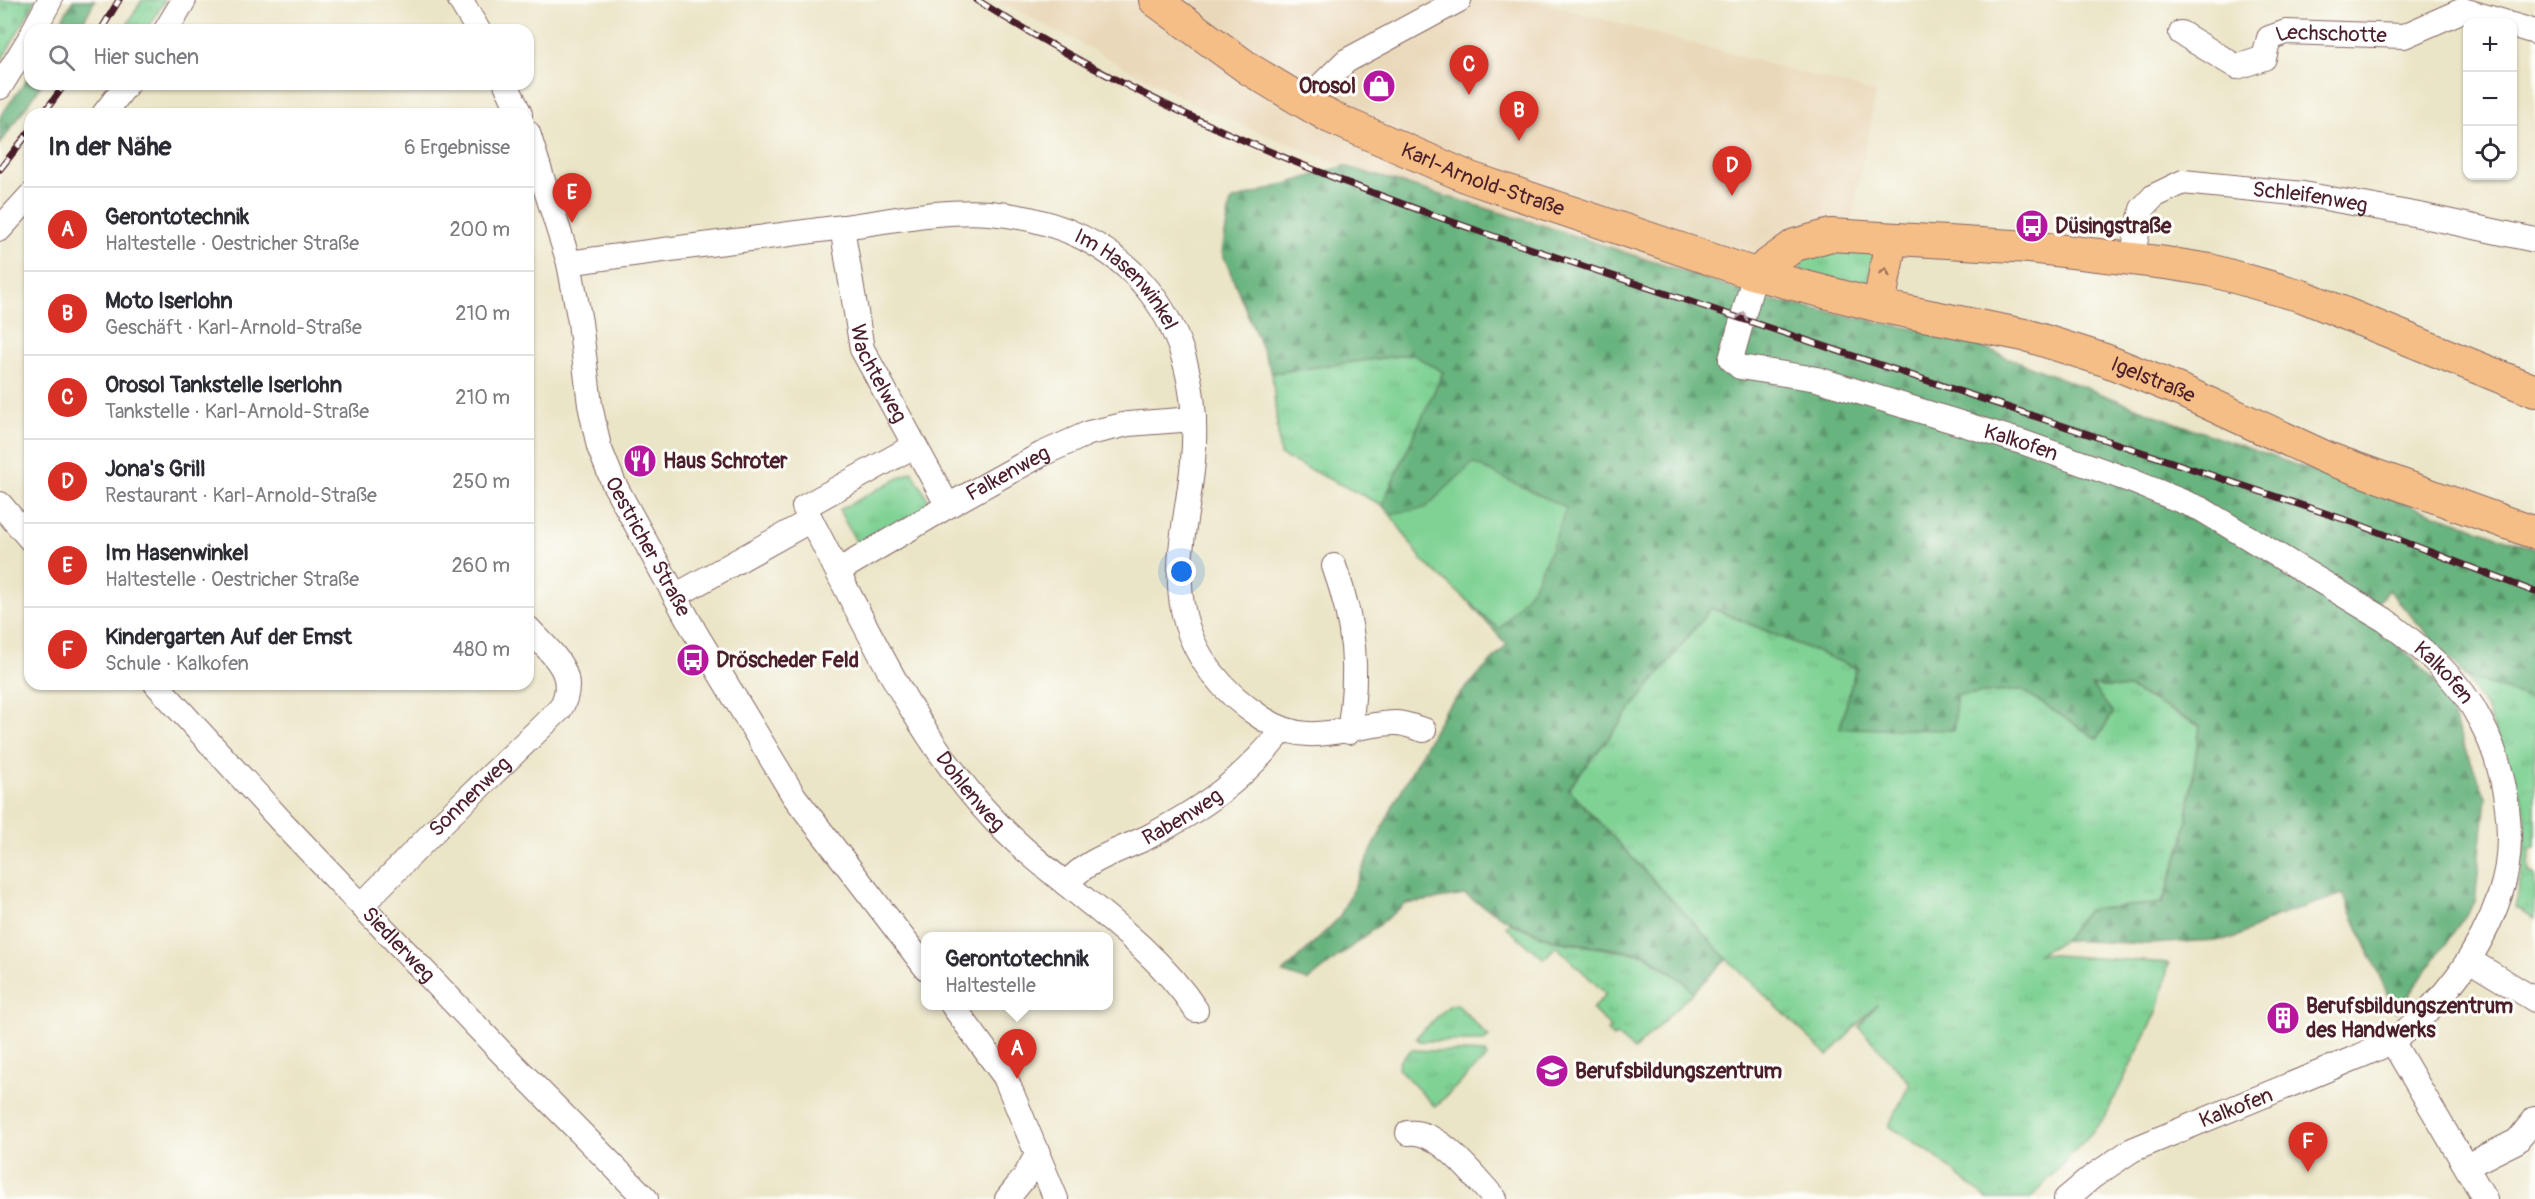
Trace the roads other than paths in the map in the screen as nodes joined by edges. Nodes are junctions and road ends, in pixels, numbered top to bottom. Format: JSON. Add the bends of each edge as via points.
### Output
{"nodes":[{"id":1,"x":50,"y":0,"type":"edge"},
{"id":2,"x":184,"y":0,"type":"edge"},
{"id":3,"x":460,"y":0,"type":"edge"},
{"id":4,"x":1155,"y":0,"type":"edge"},
{"id":5,"x":1459,"y":0,"type":"edge"},
{"id":6,"x":2459,"y":5,"type":"edge"},
{"id":7,"x":2493,"y":18,"type":"edge"},
{"id":8,"x":37,"y":24,"type":"edge"},
{"id":9,"x":169,"y":24,"type":"edge"},
{"id":10,"x":474,"y":24,"type":"edge"},
{"id":11,"x":2517,"y":27,"type":"edge"},
{"id":12,"x":2535,"y":32,"type":"edge"},
{"id":13,"x":2181,"y":33,"type":"dead end"},
{"id":14,"x":24,"y":48,"type":"edge"},
{"id":15,"x":0,"y":87,"type":"edge"},
{"id":16,"x":123,"y":90,"type":"edge"},
{"id":17,"x":509,"y":90,"type":"edge"},
{"id":18,"x":1304,"y":102,"type":"junction"},
{"id":19,"x":110,"y":108,"type":"edge"},
{"id":20,"x":517,"y":108,"type":"edge"},
{"id":21,"x":534,"y":152,"type":"edge"},
{"id":22,"x":24,"y":203,"type":"edge"},
{"id":23,"x":842,"y":228,"type":"junction"},
{"id":24,"x":0,"y":229,"type":"edge"},
{"id":25,"x":1892,"y":239,"type":"junction"},
{"id":26,"x":2535,"y":240,"type":"edge"},
{"id":27,"x":2132,"y":258,"type":"junction"},
{"id":28,"x":569,"y":263,"type":"junction"},
{"id":29,"x":1755,"y":274,"type":"junction"},
{"id":30,"x":1878,"y":306,"type":"junction"},
{"id":31,"x":2535,"y":392,"type":"edge"},
{"id":32,"x":1194,"y":419,"type":"junction"},
{"id":33,"x":914,"y":446,"type":"junction"},
{"id":34,"x":0,"y":504,"type":"edge"},
{"id":35,"x":948,"y":506,"type":"junction"},
{"id":36,"x":811,"y":520,"type":"junction"},
{"id":37,"x":24,"y":532,"type":"edge"},
{"id":38,"x":2535,"y":533,"type":"edge"},
{"id":39,"x":1334,"y":566,"type":"dead end"},
{"id":40,"x":838,"y":571,"type":"junction"},
{"id":41,"x":675,"y":596,"type":"junction"},
{"id":42,"x":534,"y":635,"type":"edge"},
{"id":43,"x":162,"y":690,"type":"edge"},
{"id":44,"x":1283,"y":730,"type":"junction"},
{"id":45,"x":1424,"y":730,"type":"dead end"},
{"id":46,"x":1349,"y":732,"type":"junction"},
{"id":47,"x":1066,"y":884,"type":"junction"},
{"id":48,"x":362,"y":905,"type":"junction"},
{"id":49,"x":2469,"y":960,"type":"junction"},
{"id":50,"x":921,"y":961,"type":"edge"},
{"id":51,"x":2535,"y":1000,"type":"edge"},
{"id":52,"x":957,"y":1010,"type":"edge"},
{"id":53,"x":1196,"y":1010,"type":"dead end"},
{"id":54,"x":2392,"y":1041,"type":"junction"},
{"id":55,"x":2535,"y":1119,"type":"edge"},
{"id":56,"x":1408,"y":1132,"type":"dead end"},
{"id":57,"x":1038,"y":1153,"type":"junction"},
{"id":58,"x":2467,"y":1166,"type":"junction"},
{"id":59,"x":646,"y":1199,"type":"edge"},
{"id":60,"x":1007,"y":1199,"type":"edge"},
{"id":61,"x":1056,"y":1199,"type":"edge"},
{"id":62,"x":1495,"y":1199,"type":"edge"},
{"id":63,"x":2066,"y":1199,"type":"edge"},
{"id":64,"x":2485,"y":1199,"type":"edge"}],
"edges":[{"from":1,"to":8,"type":"street"},
{"from":2,"to":9,"type":"street"},
{"from":3,"to":10,"type":"street"},
{"from":4,"to":18,"type":"main road","name":"Karl-Arnold-Straße","via":[[1249,69]]},
{"from":5,"to":18,"type":"street","via":[[1346,61]]},
{"from":6,"to":7,"type":"street","name":"Lechschotte"},
{"from":6,"to":13,"type":"street","name":"Lechschotte","via":[[2404,36],[2286,32],[2269,38],[2264,58],[2237,67]]},
{"from":11,"to":12,"type":"street"},
{"from":14,"to":15,"type":"street"},
{"from":16,"to":19,"type":"street"},
{"from":17,"to":20,"type":"street"},
{"from":18,"to":29,"type":"main road","name":"Karl-Arnold-Straße","via":[[1470,178]]},
{"from":21,"to":28,"type":"street","name":"Oestricher Straße"},
{"from":22,"to":24,"type":"street"},
{"from":23,"to":28,"type":"street","name":"Im Hasenwinkel"},
{"from":23,"to":32,"type":"street","name":"Im Hasenwinkel","via":[[955,212],[992,214],[1029,219],[1098,245],[1149,290],[1167,316],[1185,362]]},
{"from":23,"to":33,"type":"street","name":"Wachtelweg","via":[[862,349]]},
{"from":25,"to":27,"type":"main road"},
{"from":25,"to":29,"type":"main road","via":[[1831,236],[1795,245]]},
{"from":30,"to":25,"type":"main road","one_way":true},
{"from":26,"to":27,"type":"street","name":"Schleifenweg","via":[[2302,194],[2183,182],[2154,196],[2142,209]]},
{"from":27,"to":31,"type":"main road","via":[[2210,270],[2302,296]]},
{"from":28,"to":41,"type":"street","name":"Oestricher Straße","via":[[590,405],[605,465]]},
{"from":29,"to":30,"type":"main road","name":"Igelstraße"},
{"from":49,"to":29,"type":"street","name":"Kalkofen","one_way":true,"via":[[2500,894],[2509,843],[2500,776],[2481,722],[2438,663],[2385,620],[2211,515],[2152,489],[2025,443],[1817,379],[1740,367],[1731,359]]},
{"from":30,"to":38,"type":"main road","name":"Igelstraße","via":[[2029,336],[2105,360],[2327,458]]},
{"from":32,"to":35,"type":"street","name":"Falkenweg","via":[[1128,424],[1089,433]]},
{"from":32,"to":44,"type":"street","name":"Im Hasenwinkel","via":[[1180,567],[1189,632],[1202,660],[1224,688]]},
{"from":33,"to":35,"type":"street","name":"Wachtelweg"},
{"from":33,"to":36,"type":"street","via":[[804,507]]},
{"from":34,"to":37,"type":"street"},
{"from":35,"to":40,"type":"street","name":"Falkenweg"},
{"from":36,"to":40,"type":"street","name":"Dohlenweg"},
{"from":36,"to":41,"type":"street"},
{"from":39,"to":46,"type":"street","via":[[1345,597],[1356,663]]},
{"from":40,"to":47,"type":"street","name":"Dohlenweg","via":[[947,762],[996,821]]},
{"from":41,"to":50,"type":"street","name":"Oestricher Straße","via":[[794,796]]},
{"from":42,"to":48,"type":"street","name":"Sonnenweg","via":[[563,667],[568,683],[567,697],[560,709]]},
{"from":43,"to":48,"type":"street","name":"Siedlerweg"},
{"from":44,"to":46,"type":"street","name":"Im Hasenwinkel","via":[[1320,736]]},
{"from":44,"to":47,"type":"street","name":"Rabenweg","via":[[1243,776],[1216,796],[1146,837],[1079,868]]},
{"from":45,"to":46,"type":"street","name":"Im Hasenwinkel","via":[[1397,722]]},
{"from":47,"to":53,"type":"street","name":"Dohlenweg","via":[[1155,960]]},
{"from":48,"to":59,"type":"street","name":"Siedlerweg"},
{"from":49,"to":51,"type":"street"},
{"from":49,"to":54,"type":"street","name":"Kalkofen","via":[[2428,1011]]},
{"from":52,"to":57,"type":"street","via":[[1005,1077]]},
{"from":54,"to":58,"type":"street"},
{"from":54,"to":63,"type":"street","name":"Kalkofen","via":[[2308,1080],[2133,1150]]},
{"from":55,"to":58,"type":"street","via":[[2517,1141]]},
{"from":56,"to":62,"type":"street","via":[[1418,1131],[1446,1147]]},
{"from":57,"to":60,"type":"street"},
{"from":57,"to":61,"type":"street"},
{"from":58,"to":64,"type":"street"}]}
